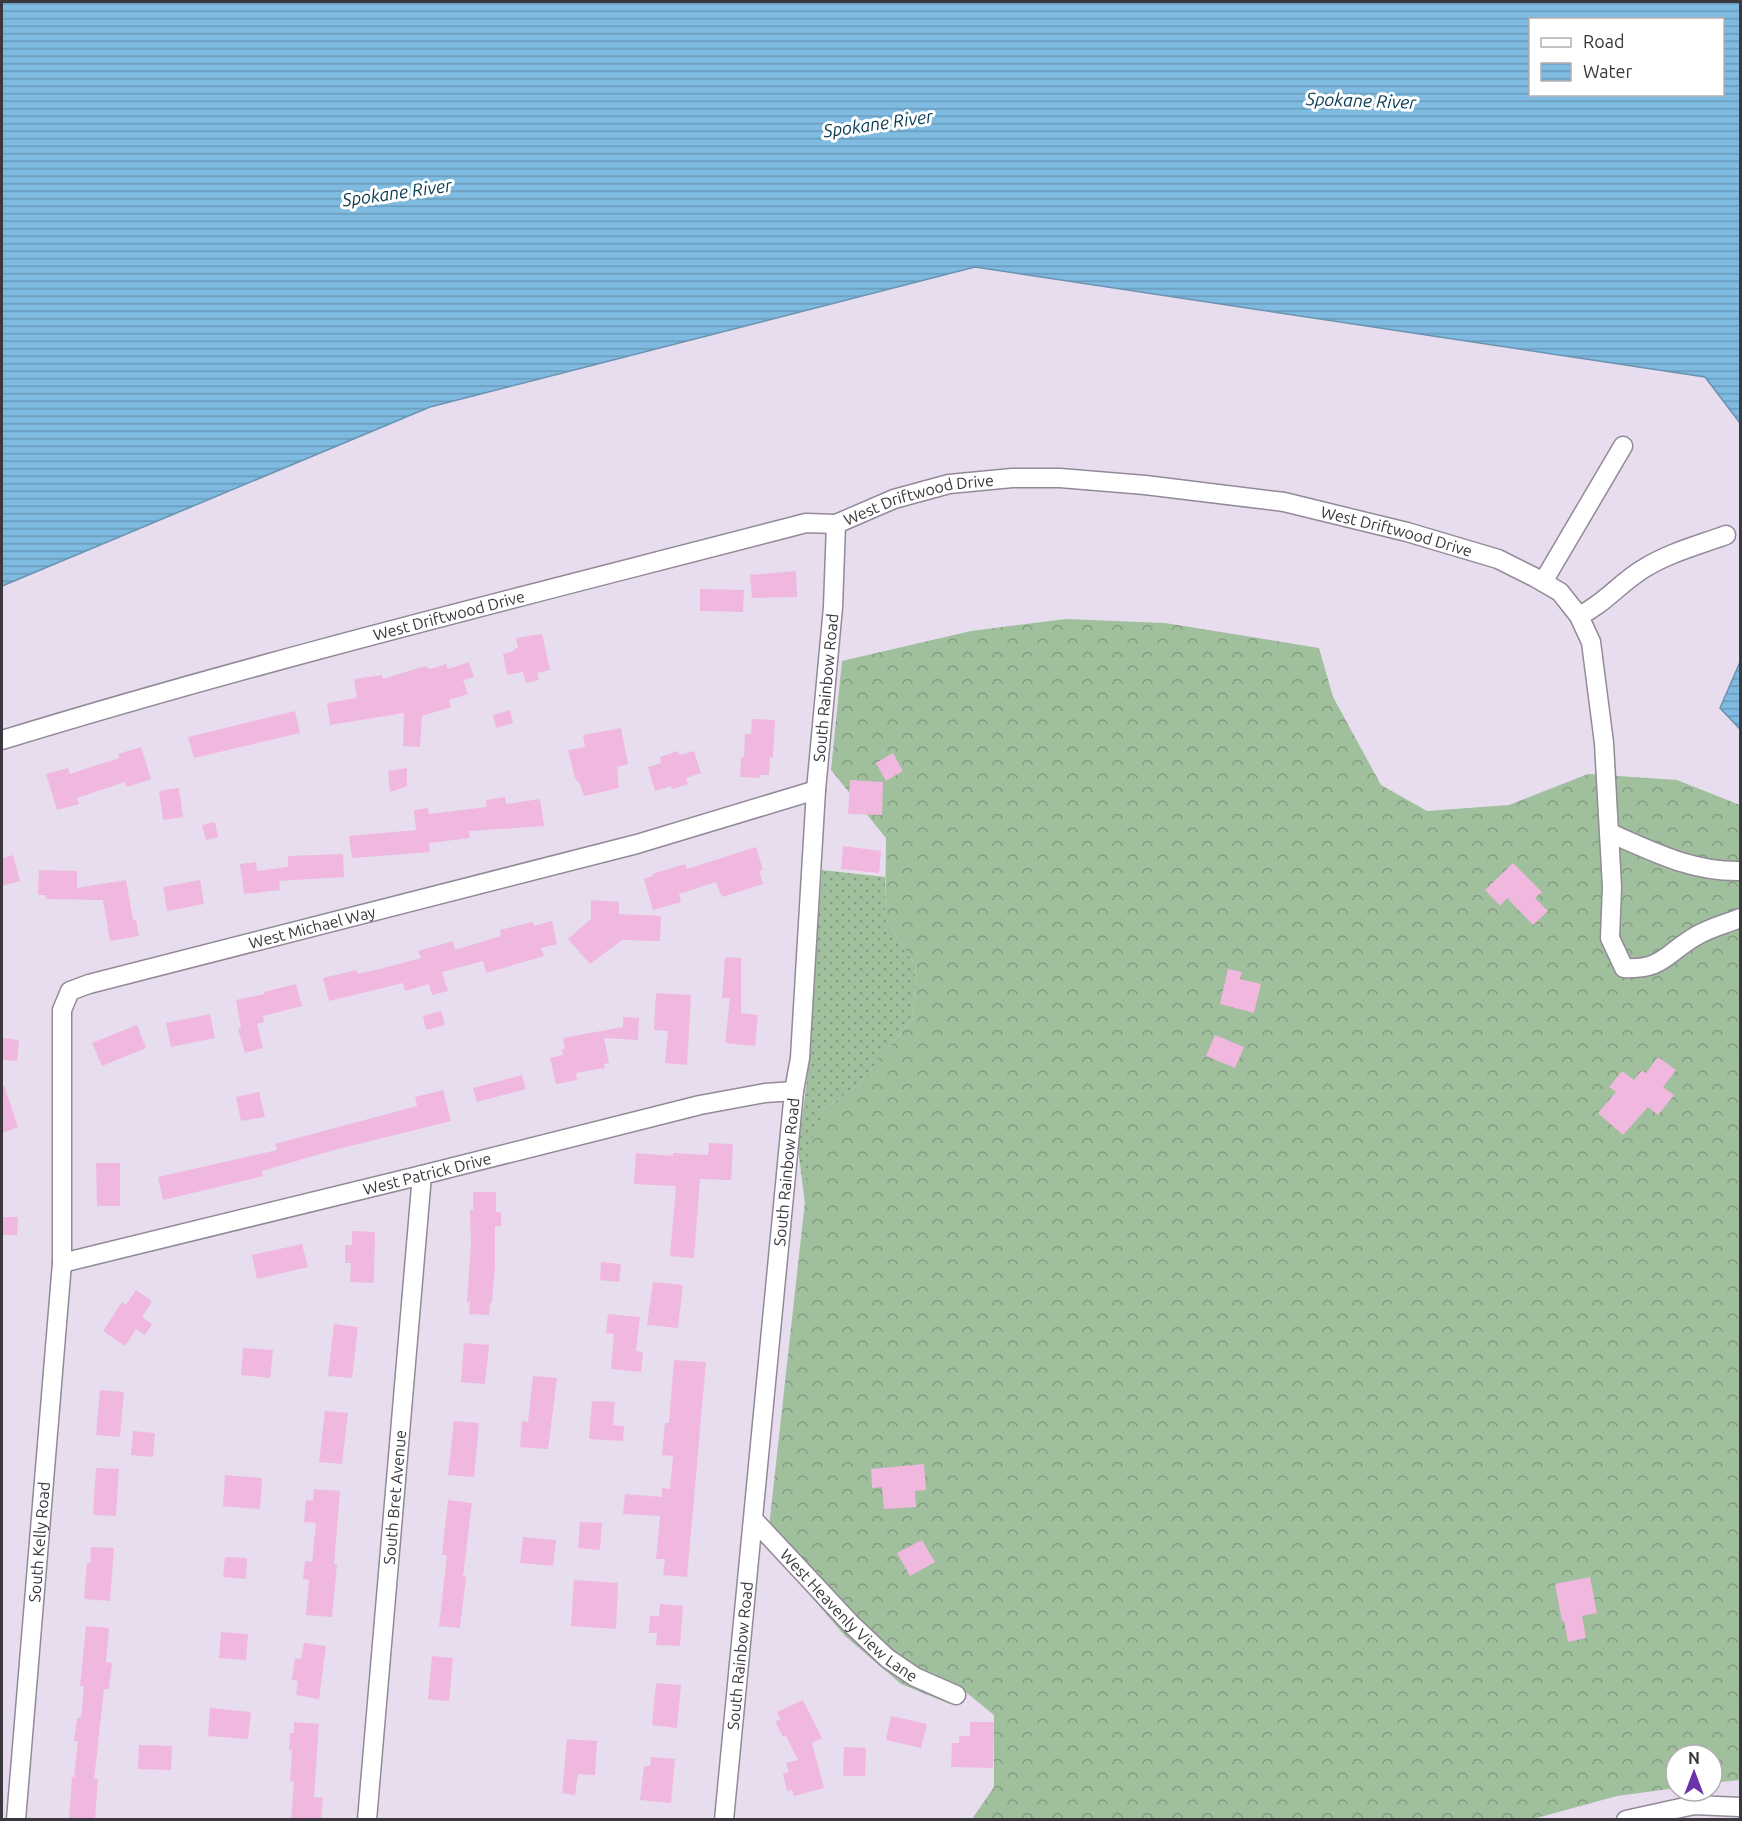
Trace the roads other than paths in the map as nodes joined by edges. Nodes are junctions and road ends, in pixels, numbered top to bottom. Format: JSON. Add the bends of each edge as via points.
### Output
{"nodes":[{"id":1,"x":1623,"y":446,"type":"dead end"},
{"id":2,"x":836,"y":524,"type":"junction"},
{"id":3,"x":1726,"y":535,"type":"dead end"},
{"id":4,"x":1543,"y":582,"type":"junction"},
{"id":5,"x":1579,"y":616,"type":"junction"},
{"id":6,"x":2,"y":740,"type":"edge"},
{"id":7,"x":816,"y":789,"type":"junction"},
{"id":8,"x":1610,"y":833,"type":"junction"},
{"id":9,"x":1740,"y":871,"type":"edge"},
{"id":10,"x":1740,"y":918,"type":"edge"},
{"id":11,"x":794,"y":1091,"type":"junction"},
{"id":12,"x":422,"y":1176,"type":"junction"},
{"id":13,"x":62,"y":1263,"type":"junction"},
{"id":14,"x":754,"y":1520,"type":"junction"},
{"id":15,"x":956,"y":1695,"type":"dead end"},
{"id":16,"x":1740,"y":1807,"type":"edge"},
{"id":17,"x":16,"y":1820,"type":"edge"},
{"id":18,"x":367,"y":1820,"type":"edge"},
{"id":19,"x":724,"y":1820,"type":"edge"},
{"id":20,"x":1626,"y":1820,"type":"edge"}],
"edges":[{"from":1,"to":4,"type":"street"},
{"from":2,"to":4,"type":"street","name":"West Driftwood Drive","via":[[894,499],[949,484],[1060,478],[1284,502],[1498,559]]},
{"from":2,"to":6,"type":"street","name":"West Driftwood Drive","via":[[806,523],[445,615]]},
{"from":2,"to":7,"type":"street","name":"South Rainbow Road","via":[[834,607]]},
{"from":3,"to":5,"type":"street","via":[[1643,569],[1605,601]]},
{"from":4,"to":5,"type":"street","name":"West Driftwood Drive","via":[[1560,592]]},
{"from":5,"to":8,"type":"street","name":"West Driftwood Drive","via":[[1591,642],[1598,684]]},
{"from":7,"to":11,"type":"street","name":"South Rainbow Road","via":[[800,1058]]},
{"from":7,"to":13,"type":"street","name":"West Michael Way","via":[[637,844],[70,991],[62,1010]]},
{"from":8,"to":9,"type":"street","via":[[1693,867]]},
{"from":8,"to":10,"type":"street","name":"West Driftwood Drive","via":[[1610,938],[1624,968],[1642,969],[1659,964],[1697,935]]},
{"from":11,"to":12,"type":"street","name":"West Patrick Drive","via":[[700,1105]]},
{"from":11,"to":14,"type":"street","name":"South Rainbow Road"},
{"from":12,"to":13,"type":"street","name":"West Patrick Drive"},
{"from":12,"to":18,"type":"street","name":"South Bret Avenue"},
{"from":13,"to":17,"type":"street","name":"South Kelly Road"},
{"from":14,"to":15,"type":"street","name":"West Heavenly View Lane","via":[[849,1623],[887,1658],[915,1677]]},
{"from":14,"to":19,"type":"street","name":"South Rainbow Road"},
{"from":16,"to":20,"type":"street","via":[[1694,1805]]}]}
